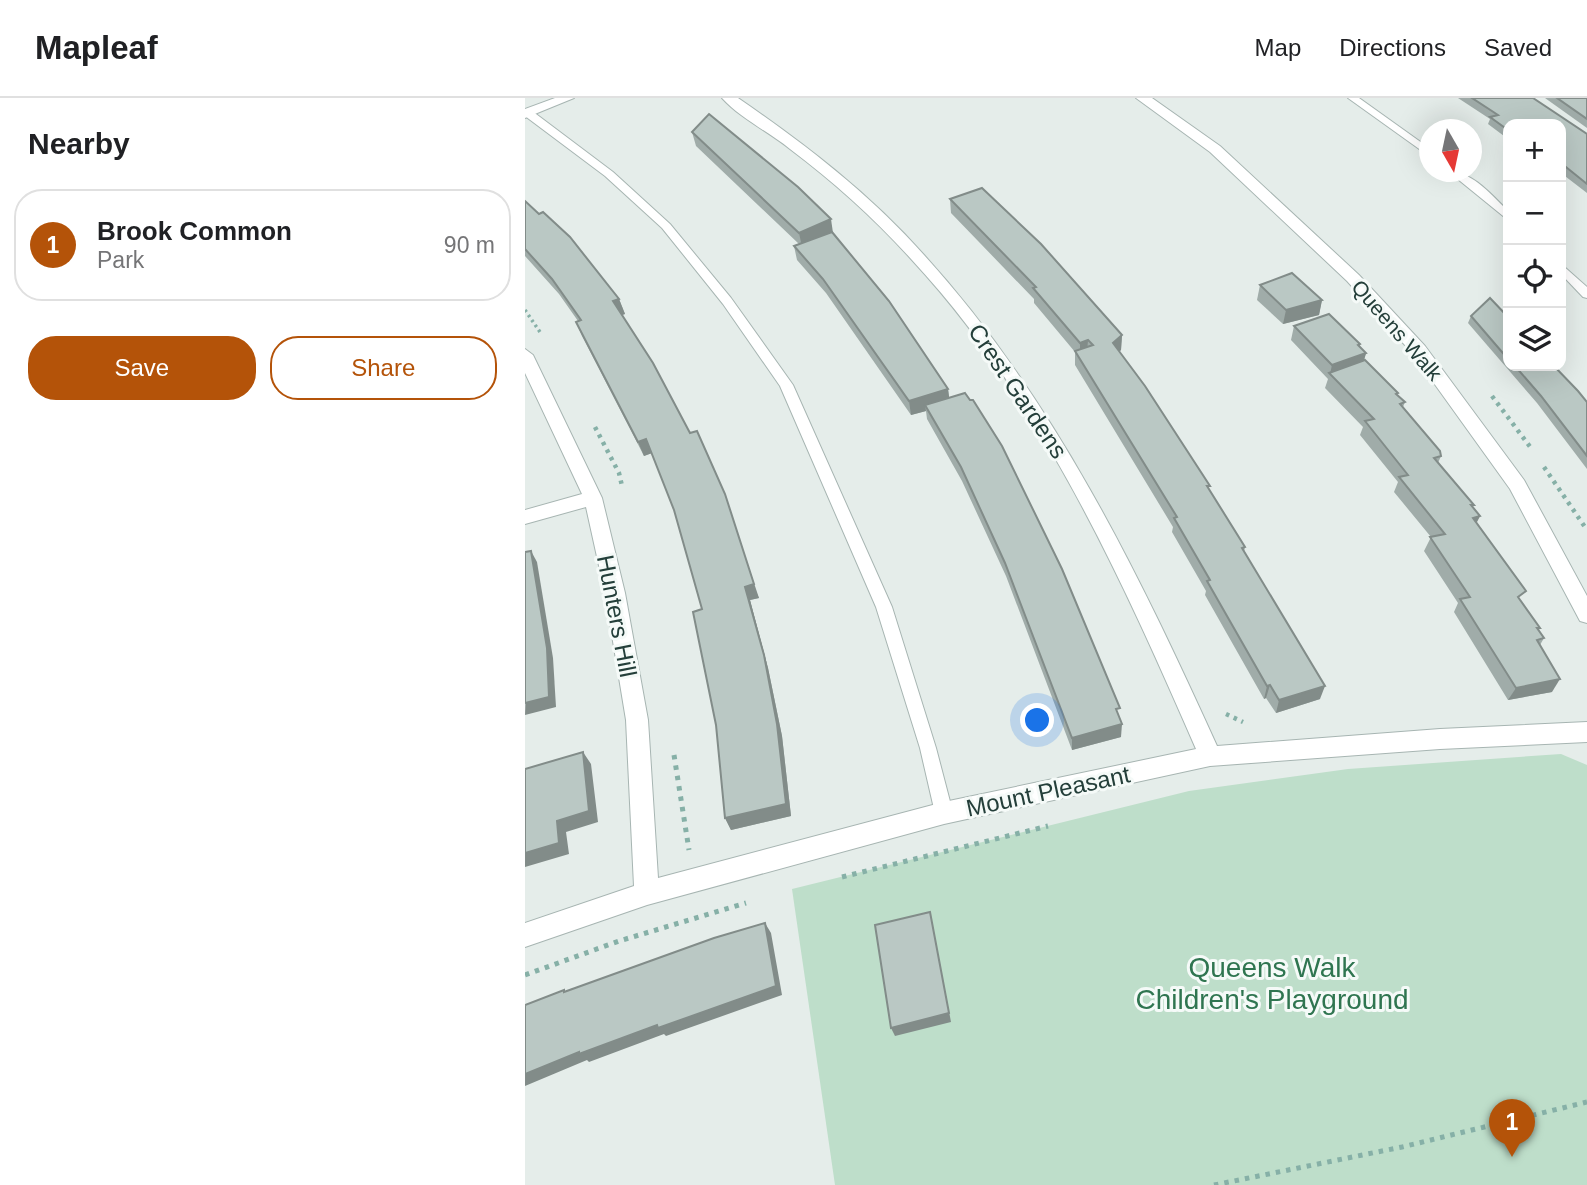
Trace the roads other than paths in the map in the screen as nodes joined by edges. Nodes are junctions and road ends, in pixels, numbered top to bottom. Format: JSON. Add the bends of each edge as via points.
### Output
{"nodes":[{"id":1,"x":567,"y":98,"type":"edge"},
{"id":2,"x":729,"y":98,"type":"edge"},
{"id":3,"x":1143,"y":98,"type":"edge"},
{"id":4,"x":1353,"y":98,"type":"edge"},
{"id":5,"x":527,"y":113,"type":"edge"},
{"id":6,"x":1419,"y":145,"type":"edge"},
{"id":7,"x":1467,"y":182,"type":"edge"},
{"id":8,"x":1503,"y":212,"type":"edge"},
{"id":9,"x":1566,"y":273,"type":"edge"},
{"id":10,"x":1587,"y":294,"type":"edge"},
{"id":11,"x":525,"y":355,"type":"edge"},
{"id":12,"x":593,"y":498,"type":"junction"},
{"id":13,"x":525,"y":517,"type":"edge"},
{"id":14,"x":1587,"y":615,"type":"edge"},
{"id":15,"x":1587,"y":732,"type":"edge"},
{"id":16,"x":1210,"y":756,"type":"junction"},
{"id":17,"x":944,"y":813,"type":"junction"},
{"id":18,"x":647,"y":893,"type":"junction"},
{"id":19,"x":525,"y":935,"type":"edge"}],
"edges":[{"from":1,"to":5,"type":"street"},
{"from":2,"to":16,"type":"street","name":"Crest Gardens","via":[[860,199],[952,297],[999,358],[1086,494],[1147,612]]},
{"from":3,"to":14,"type":"street","name":"Queens Walk","via":[[1215,149],[1353,278],[1419,350],[1517,485]]},
{"from":4,"to":6,"type":"lane"},
{"from":5,"to":17,"type":"lane","via":[[609,174],[666,226],[727,300],[786,385],[884,607]]},
{"from":7,"to":8,"type":"lane"},
{"from":9,"to":10,"type":"lane"},
{"from":11,"to":12,"type":"street","name":"Hunters Hill"},
{"from":12,"to":13,"type":"street"},
{"from":12,"to":18,"type":"street","name":"Hunters Hill","via":[[637,720]]},
{"from":15,"to":16,"type":"street","name":"Mount Pleasant"},
{"from":16,"to":17,"type":"street","name":"Mount Pleasant"},
{"from":17,"to":18,"type":"street","name":"Mount Pleasant"},
{"from":18,"to":19,"type":"street","name":"Mount Pleasant"}]}
